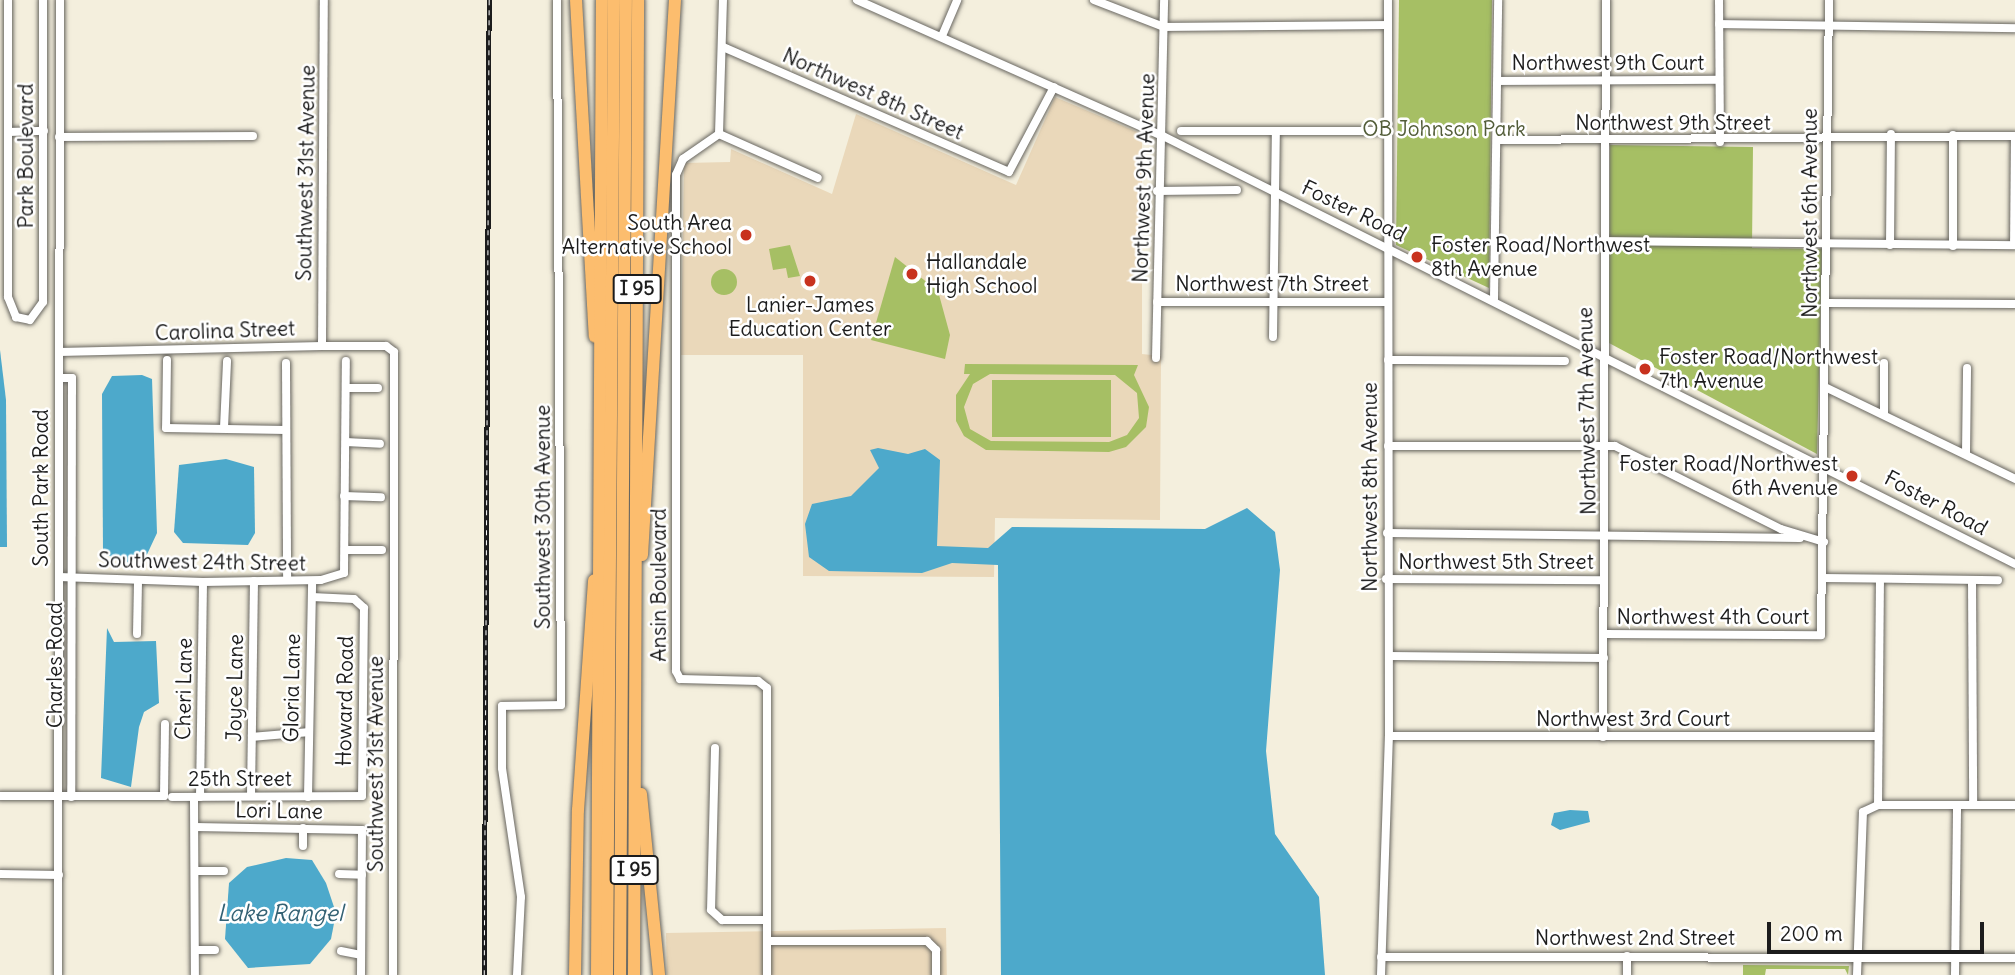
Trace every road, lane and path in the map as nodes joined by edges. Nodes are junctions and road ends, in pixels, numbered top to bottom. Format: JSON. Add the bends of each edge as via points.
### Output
{"nodes":[{"id":1,"x":9,"y":0,"type":"edge"},
{"id":2,"x":43,"y":0,"type":"edge"},
{"id":3,"x":60,"y":0,"type":"edge"},
{"id":4,"x":324,"y":0,"type":"edge"},
{"id":5,"x":557,"y":0,"type":"edge"},
{"id":6,"x":576,"y":0,"type":"edge"},
{"id":7,"x":602,"y":0,"type":"edge"},
{"id":8,"x":614,"y":0,"type":"edge"},
{"id":9,"x":626,"y":0,"type":"edge"},
{"id":10,"x":638,"y":0,"type":"edge"},
{"id":11,"x":675,"y":0,"type":"edge"},
{"id":12,"x":723,"y":0,"type":"edge"},
{"id":13,"x":857,"y":0,"type":"edge"},
{"id":14,"x":957,"y":0,"type":"edge"},
{"id":15,"x":1094,"y":0,"type":"edge"},
{"id":16,"x":1164,"y":0,"type":"edge"},
{"id":17,"x":1388,"y":0,"type":"edge"},
{"id":18,"x":1497,"y":0,"type":"edge"},
{"id":19,"x":1606,"y":0,"type":"edge"},
{"id":20,"x":1719,"y":0,"type":"edge"},
{"id":21,"x":1829,"y":0,"type":"edge"},
{"id":22,"x":1719,"y":24,"type":"junction"},
{"id":23,"x":1385,"y":25,"type":"junction"},
{"id":24,"x":1164,"y":27,"type":"junction"},
{"id":25,"x":1829,"y":27,"type":"junction"},
{"id":26,"x":2015,"y":28,"type":"edge"},
{"id":27,"x":942,"y":36,"type":"junction"},
{"id":28,"x":723,"y":47,"type":"junction"},
{"id":29,"x":1719,"y":80,"type":"junction"},
{"id":30,"x":1498,"y":81,"type":"junction"},
{"id":31,"x":1606,"y":81,"type":"junction"},
{"id":32,"x":1054,"y":87,"type":"junction"},
{"id":33,"x":44,"y":131,"type":"junction"},
{"id":34,"x":1181,"y":131,"type":"dead end"},
{"id":35,"x":1276,"y":131,"type":"junction"},
{"id":36,"x":1385,"y":131,"type":"junction"},
{"id":37,"x":9,"y":132,"type":"junction"},
{"id":38,"x":719,"y":134,"type":"junction"},
{"id":39,"x":1891,"y":134,"type":"junction"},
{"id":40,"x":1828,"y":135,"type":"junction"},
{"id":41,"x":1953,"y":135,"type":"junction"},
{"id":42,"x":59,"y":136,"type":"junction"},
{"id":43,"x":253,"y":136,"type":"dead end"},
{"id":44,"x":1163,"y":136,"type":"junction"},
{"id":45,"x":2015,"y":136,"type":"edge"},
{"id":46,"x":1498,"y":140,"type":"junction"},
{"id":47,"x":1604,"y":140,"type":"junction"},
{"id":48,"x":1720,"y":142,"type":"junction"},
{"id":49,"x":818,"y":178,"type":"dead end"},
{"id":50,"x":1237,"y":190,"type":"dead end"},
{"id":51,"x":1157,"y":191,"type":"junction"},
{"id":52,"x":1274,"y":192,"type":"junction"},
{"id":53,"x":1602,"y":241,"type":"junction"},
{"id":54,"x":1828,"y":243,"type":"junction"},
{"id":55,"x":1890,"y":245,"type":"junction"},
{"id":56,"x":2015,"y":245,"type":"edge"},
{"id":57,"x":1387,"y":246,"type":"junction"},
{"id":58,"x":1953,"y":246,"type":"junction"},
{"id":59,"x":1494,"y":299,"type":"junction"},
{"id":60,"x":1157,"y":302,"type":"junction"},
{"id":61,"x":1273,"y":302,"type":"junction"},
{"id":62,"x":1387,"y":302,"type":"junction"},
{"id":63,"x":1827,"y":303,"type":"junction"},
{"id":64,"x":2015,"y":304,"type":"edge"},
{"id":65,"x":1273,"y":337,"type":"dead end"},
{"id":66,"x":322,"y":346,"type":"junction"},
{"id":67,"x":392,"y":349,"type":"joint"},
{"id":68,"x":59,"y":352,"type":"junction"},
{"id":69,"x":1603,"y":354,"type":"junction"},
{"id":70,"x":1156,"y":358,"type":"dead end"},
{"id":71,"x":167,"y":360,"type":"dead end"},
{"id":72,"x":1388,"y":360,"type":"junction"},
{"id":73,"x":227,"y":361,"type":"dead end"},
{"id":74,"x":346,"y":361,"type":"dead end"},
{"id":75,"x":1565,"y":361,"type":"dead end"},
{"id":76,"x":286,"y":363,"type":"dead end"},
{"id":77,"x":1884,"y":363,"type":"dead end"},
{"id":78,"x":1967,"y":368,"type":"dead end"},
{"id":79,"x":59,"y":378,"type":"junction"},
{"id":80,"x":601,"y":378,"type":"junction"},
{"id":81,"x":346,"y":388,"type":"junction"},
{"id":82,"x":379,"y":388,"type":"dead end"},
{"id":83,"x":1827,"y":388,"type":"junction"},
{"id":84,"x":1884,"y":413,"type":"junction"},
{"id":85,"x":224,"y":428,"type":"junction"},
{"id":86,"x":286,"y":430,"type":"junction"},
{"id":87,"x":346,"y":442,"type":"junction"},
{"id":88,"x":380,"y":444,"type":"dead end"},
{"id":89,"x":1604,"y":445,"type":"junction"},
{"id":90,"x":1388,"y":446,"type":"junction"},
{"id":91,"x":1966,"y":454,"type":"junction"},
{"id":92,"x":1826,"y":466,"type":"junction"},
{"id":93,"x":2015,"y":479,"type":"edge"},
{"id":94,"x":344,"y":496,"type":"junction"},
{"id":95,"x":381,"y":497,"type":"dead end"},
{"id":96,"x":1387,"y":533,"type":"junction"},
{"id":97,"x":1606,"y":537,"type":"junction"},
{"id":98,"x":1803,"y":538,"type":"junction"},
{"id":99,"x":1824,"y":542,"type":"junction"},
{"id":100,"x":599,"y":549,"type":"junction"},
{"id":101,"x":345,"y":550,"type":"junction"},
{"id":102,"x":382,"y":550,"type":"dead end"},
{"id":103,"x":2015,"y":564,"type":"edge"},
{"id":104,"x":59,"y":577,"type":"junction"},
{"id":105,"x":73,"y":578,"type":"junction"},
{"id":106,"x":287,"y":578,"type":"junction"},
{"id":107,"x":1822,"y":578,"type":"junction"},
{"id":108,"x":637,"y":579,"type":"junction"},
{"id":109,"x":1387,"y":579,"type":"junction"},
{"id":110,"x":138,"y":580,"type":"junction"},
{"id":111,"x":1605,"y":580,"type":"junction"},
{"id":112,"x":1880,"y":580,"type":"junction"},
{"id":113,"x":1972,"y":580,"type":"junction"},
{"id":114,"x":1998,"y":580,"type":"dead end"},
{"id":115,"x":254,"y":581,"type":"junction"},
{"id":116,"x":312,"y":581,"type":"junction"},
{"id":117,"x":203,"y":582,"type":"junction"},
{"id":118,"x":312,"y":597,"type":"junction"},
{"id":119,"x":136,"y":634,"type":"dead end"},
{"id":120,"x":1605,"y":634,"type":"junction"},
{"id":121,"x":1821,"y":635,"type":"joint"},
{"id":122,"x":1389,"y":656,"type":"junction"},
{"id":123,"x":1604,"y":658,"type":"junction"},
{"id":124,"x":165,"y":724,"type":"dead end"},
{"id":125,"x":309,"y":732,"type":"junction"},
{"id":126,"x":1389,"y":736,"type":"junction"},
{"id":127,"x":1878,"y":736,"type":"junction"},
{"id":128,"x":252,"y":737,"type":"junction"},
{"id":129,"x":1604,"y":737,"type":"junction"},
{"id":130,"x":715,"y":748,"type":"dead end"},
{"id":131,"x":636,"y":765,"type":"junction"},
{"id":132,"x":251,"y":795,"type":"junction"},
{"id":133,"x":0,"y":796,"type":"edge"},
{"id":134,"x":58,"y":797,"type":"junction"},
{"id":135,"x":71,"y":797,"type":"junction"},
{"id":136,"x":168,"y":797,"type":"junction"},
{"id":137,"x":308,"y":797,"type":"junction"},
{"id":138,"x":197,"y":799,"type":"junction"},
{"id":139,"x":1878,"y":805,"type":"junction"},
{"id":140,"x":1957,"y":805,"type":"junction"},
{"id":141,"x":1973,"y":805,"type":"junction"},
{"id":142,"x":2015,"y":805,"type":"edge"},
{"id":143,"x":195,"y":827,"type":"junction"},
{"id":144,"x":303,"y":828,"type":"junction"},
{"id":145,"x":303,"y":846,"type":"dead end"},
{"id":146,"x":196,"y":871,"type":"junction"},
{"id":147,"x":224,"y":871,"type":"dead end"},
{"id":148,"x":0,"y":874,"type":"edge"},
{"id":149,"x":339,"y":874,"type":"dead end"},
{"id":150,"x":59,"y":875,"type":"junction"},
{"id":151,"x":362,"y":875,"type":"junction"},
{"id":152,"x":767,"y":920,"type":"junction"},
{"id":153,"x":767,"y":941,"type":"junction"},
{"id":154,"x":195,"y":950,"type":"junction"},
{"id":155,"x":215,"y":950,"type":"dead end"},
{"id":156,"x":341,"y":951,"type":"dead end"},
{"id":157,"x":362,"y":955,"type":"junction"},
{"id":158,"x":1627,"y":956,"type":"junction"},
{"id":159,"x":1381,"y":957,"type":"junction"},
{"id":160,"x":1857,"y":957,"type":"junction"},
{"id":161,"x":1955,"y":957,"type":"junction"},
{"id":162,"x":2015,"y":958,"type":"edge"},
{"id":163,"x":58,"y":975,"type":"edge"},
{"id":164,"x":195,"y":975,"type":"edge"},
{"id":165,"x":361,"y":975,"type":"edge"},
{"id":166,"x":393,"y":975,"type":"edge"},
{"id":167,"x":517,"y":975,"type":"edge"},
{"id":168,"x":575,"y":975,"type":"edge"},
{"id":169,"x":597,"y":975,"type":"edge"},
{"id":170,"x":609,"y":975,"type":"edge"},
{"id":171,"x":622,"y":975,"type":"edge"},
{"id":172,"x":634,"y":975,"type":"edge"},
{"id":173,"x":659,"y":975,"type":"edge"},
{"id":174,"x":767,"y":975,"type":"edge"},
{"id":175,"x":936,"y":975,"type":"edge"},
{"id":176,"x":1381,"y":975,"type":"edge"},
{"id":177,"x":1626,"y":975,"type":"edge"},
{"id":178,"x":1857,"y":975,"type":"edge"},
{"id":179,"x":1955,"y":975,"type":"edge"}],
"edges":[{"from":1,"to":37,"type":"street"},
{"from":2,"to":33,"type":"street","name":"Park Boulevard"},
{"from":3,"to":42,"type":"street","name":"South Park Road"},
{"from":4,"to":66,"type":"street","name":"Southwest 31st Avenue"},
{"from":5,"to":167,"type":"street","name":"Southwest 30th Avenue","via":[[561,705],[502,706],[502,768],[521,897]]},
{"from":6,"to":80,"type":"highway","via":[[582,186]]},
{"from":7,"to":80,"type":"highway","number":"I 95"},
{"from":8,"to":170,"type":"highway"},
{"from":9,"to":171,"type":"highway"},
{"from":10,"to":108,"type":"highway","number":"I 95"},
{"from":11,"to":108,"type":"highway","via":[[648,531]]},
{"from":12,"to":28,"type":"street"},
{"from":13,"to":27,"type":"street","name":"Foster Road"},
{"from":14,"to":27,"type":"street"},
{"from":15,"to":24,"type":"street"},
{"from":16,"to":24,"type":"street","name":"Northwest 9th Avenue"},
{"from":17,"to":23,"type":"street","name":"Northwest 8th Avenue"},
{"from":18,"to":30,"type":"street"},
{"from":19,"to":31,"type":"street","name":"Northwest 7th Avenue"},
{"from":20,"to":22,"type":"street"},
{"from":21,"to":25,"type":"street","name":"Northwest 6th Avenue"},
{"from":22,"to":25,"type":"street"},
{"from":22,"to":29,"type":"street"},
{"from":23,"to":24,"type":"street"},
{"from":23,"to":36,"type":"street","name":"Northwest 8th Avenue"},
{"from":24,"to":44,"type":"street","name":"Northwest 9th Avenue"},
{"from":25,"to":26,"type":"street"},
{"from":25,"to":40,"type":"street","name":"Northwest 6th Avenue"},
{"from":27,"to":32,"type":"street","name":"Foster Road"},
{"from":28,"to":32,"type":"street","name":"Northwest 8th Street","via":[[1009,172]]},
{"from":28,"to":38,"type":"street"},
{"from":29,"to":31,"type":"street","name":"Northwest 9th Court"},
{"from":29,"to":48,"type":"street"},
{"from":30,"to":31,"type":"street","name":"Northwest 9th Court"},
{"from":30,"to":46,"type":"street"},
{"from":31,"to":47,"type":"street","name":"Northwest 7th Avenue"},
{"from":32,"to":44,"type":"street","name":"Foster Road"},
{"from":33,"to":37,"type":"street"},
{"from":33,"to":37,"type":"street","name":"Park Boulevard","via":[[40,310],[30,320],[9,308]]},
{"from":34,"to":35,"type":"street"},
{"from":35,"to":36,"type":"street"},
{"from":35,"to":52,"type":"street"},
{"from":36,"to":57,"type":"street","name":"Northwest 8th Avenue"},
{"from":38,"to":49,"type":"street"},
{"from":38,"to":152,"type":"street","name":"Ansin Boulevard","via":[[683,159],[676,175],[676,671],[680,679],[758,681],[767,688]]},
{"from":39,"to":40,"type":"street","name":"Northwest 9th Street"},
{"from":39,"to":41,"type":"street","name":"Northwest 9th Street"},
{"from":39,"to":55,"type":"street"},
{"from":40,"to":48,"type":"street","name":"Northwest 9th Street"},
{"from":40,"to":54,"type":"street","name":"Northwest 6th Avenue"},
{"from":41,"to":45,"type":"street","name":"Northwest 9th Street"},
{"from":41,"to":58,"type":"street"},
{"from":42,"to":43,"type":"street"},
{"from":42,"to":68,"type":"street","name":"South Park Road"},
{"from":44,"to":51,"type":"street","name":"Northwest 9th Avenue"},
{"from":44,"to":52,"type":"street","name":"Foster Road"},
{"from":45,"to":56,"type":"street"},
{"from":46,"to":47,"type":"street","name":"Northwest 9th Street"},
{"from":46,"to":59,"type":"street"},
{"from":47,"to":48,"type":"street","name":"Northwest 9th Street"},
{"from":47,"to":53,"type":"street","name":"Northwest 7th Avenue"},
{"from":50,"to":51,"type":"street"},
{"from":51,"to":60,"type":"street","name":"Northwest 9th Avenue"},
{"from":52,"to":57,"type":"street","name":"Foster Road"},
{"from":52,"to":61,"type":"street"},
{"from":53,"to":54,"type":"street"},
{"from":53,"to":69,"type":"street","name":"Northwest 7th Avenue"},
{"from":54,"to":55,"type":"street"},
{"from":54,"to":63,"type":"street","name":"Northwest 6th Avenue"},
{"from":55,"to":58,"type":"street"},
{"from":56,"to":58,"type":"street"},
{"from":57,"to":59,"type":"street","name":"Foster Road"},
{"from":57,"to":62,"type":"street","name":"Northwest 8th Avenue"},
{"from":59,"to":69,"type":"street","name":"Foster Road"},
{"from":60,"to":61,"type":"street","name":"Northwest 7th Street"},
{"from":60,"to":70,"type":"street","name":"Northwest 9th Avenue"},
{"from":61,"to":62,"type":"street","name":"Northwest 7th Street"},
{"from":61,"to":65,"type":"street"},
{"from":62,"to":72,"type":"street","name":"Northwest 8th Avenue"},
{"from":63,"to":64,"type":"street"},
{"from":63,"to":83,"type":"street","name":"Northwest 6th Avenue"},
{"from":66,"to":67,"type":"street","name":"Carolina Street"},
{"from":66,"to":68,"type":"street","name":"Carolina Street"},
{"from":67,"to":166,"type":"street","name":"Southwest 31st Avenue"},
{"from":68,"to":79,"type":"street","name":"South Park Road"},
{"from":69,"to":89,"type":"street","name":"Northwest 7th Avenue"},
{"from":69,"to":92,"type":"street","name":"Foster Road"},
{"from":71,"to":85,"type":"street","via":[[166,428]]},
{"from":72,"to":75,"type":"street"},
{"from":72,"to":90,"type":"street","name":"Northwest 8th Avenue"},
{"from":73,"to":85,"type":"street"},
{"from":74,"to":81,"type":"street"},
{"from":76,"to":86,"type":"street"},
{"from":77,"to":84,"type":"street"},
{"from":78,"to":91,"type":"street"},
{"from":79,"to":104,"type":"street","name":"South Park Road"},
{"from":79,"to":105,"type":"street","name":"Charles Road","via":[[72,379]]},
{"from":80,"to":100,"type":"highway","number":"I 95"},
{"from":81,"to":82,"type":"street"},
{"from":81,"to":87,"type":"street"},
{"from":83,"to":84,"type":"street"},
{"from":83,"to":92,"type":"street","name":"Northwest 6th Avenue"},
{"from":84,"to":91,"type":"street"},
{"from":85,"to":86,"type":"street"},
{"from":86,"to":106,"type":"street"},
{"from":87,"to":88,"type":"street"},
{"from":87,"to":94,"type":"street"},
{"from":89,"to":90,"type":"street"},
{"from":89,"to":97,"type":"street","name":"Northwest 7th Avenue"},
{"from":89,"to":98,"type":"street"},
{"from":90,"to":96,"type":"street","name":"Northwest 8th Avenue"},
{"from":91,"to":93,"type":"street"},
{"from":92,"to":99,"type":"street","name":"Northwest 6th Avenue"},
{"from":92,"to":103,"type":"street","name":"Foster Road"},
{"from":94,"to":95,"type":"street"},
{"from":94,"to":101,"type":"street"},
{"from":96,"to":97,"type":"street"},
{"from":96,"to":109,"type":"street","name":"Northwest 8th Avenue"},
{"from":97,"to":98,"type":"street"},
{"from":97,"to":111,"type":"street","name":"Northwest 7th Avenue"},
{"from":98,"to":99,"type":"street"},
{"from":99,"to":107,"type":"street","name":"Northwest 6th Avenue"},
{"from":100,"to":168,"type":"highway","via":[[578,810]]},
{"from":100,"to":169,"type":"highway","number":"I 95"},
{"from":101,"to":102,"type":"street"},
{"from":101,"to":116,"type":"street","name":"Southwest 24th Street","via":[[344,573]]},
{"from":104,"to":105,"type":"street","name":"Southwest 24th Street"},
{"from":104,"to":134,"type":"street","name":"South Park Road"},
{"from":105,"to":110,"type":"street","name":"Southwest 24th Street"},
{"from":105,"to":135,"type":"street","name":"Charles Road"},
{"from":106,"to":115,"type":"street","name":"Southwest 24th Street"},
{"from":106,"to":116,"type":"street","name":"Southwest 24th Street"},
{"from":107,"to":112,"type":"street"},
{"from":107,"to":121,"type":"street","name":"Northwest 6th Avenue"},
{"from":108,"to":131,"type":"highway","number":"I 95"},
{"from":109,"to":111,"type":"street","name":"Northwest 5th Street"},
{"from":109,"to":122,"type":"street","name":"Northwest 8th Avenue"},
{"from":110,"to":117,"type":"street","name":"Southwest 24th Street"},
{"from":110,"to":119,"type":"street"},
{"from":111,"to":120,"type":"street","name":"Northwest 7th Avenue"},
{"from":112,"to":113,"type":"street"},
{"from":112,"to":127,"type":"street"},
{"from":113,"to":114,"type":"street"},
{"from":113,"to":141,"type":"street"},
{"from":115,"to":117,"type":"street","name":"Southwest 24th Street"},
{"from":115,"to":128,"type":"street","name":"Joyce Lane"},
{"from":116,"to":118,"type":"street","name":"Gloria Lane"},
{"from":117,"to":138,"type":"street","name":"Cheri Lane"},
{"from":118,"to":125,"type":"street","name":"Gloria Lane"},
{"from":118,"to":137,"type":"street","name":"Howard Road","via":[[354,599],[364,608],[362,796]]},
{"from":120,"to":121,"type":"street","name":"Northwest 4th Court"},
{"from":120,"to":123,"type":"street","name":"Northwest 7th Avenue"},
{"from":122,"to":123,"type":"street"},
{"from":122,"to":126,"type":"street","name":"Northwest 8th Avenue"},
{"from":123,"to":129,"type":"street","name":"Northwest 7th Avenue"},
{"from":124,"to":136,"type":"street"},
{"from":125,"to":128,"type":"street"},
{"from":125,"to":137,"type":"street","name":"Gloria Lane"},
{"from":126,"to":129,"type":"street","name":"Northwest 3rd Court"},
{"from":126,"to":159,"type":"street","name":"Northwest 8th Avenue"},
{"from":127,"to":129,"type":"street","name":"Northwest 3rd Court"},
{"from":127,"to":139,"type":"street"},
{"from":128,"to":132,"type":"street","name":"Joyce Lane"},
{"from":130,"to":152,"type":"street","via":[[711,910],[722,920]]},
{"from":131,"to":172,"type":"highway","number":"I 95"},
{"from":131,"to":173,"type":"highway"},
{"from":132,"to":137,"type":"street","name":"25th Street"},
{"from":132,"to":138,"type":"street","name":"25th Street"},
{"from":133,"to":134,"type":"street","name":"25th Street"},
{"from":134,"to":135,"type":"street","name":"25th Street"},
{"from":134,"to":150,"type":"street","name":"South Park Road"},
{"from":135,"to":136,"type":"street","name":"25th Street"},
{"from":136,"to":138,"type":"street","name":"25th Street"},
{"from":138,"to":143,"type":"street","name":"Cheri Lane"},
{"from":139,"to":140,"type":"street"},
{"from":139,"to":160,"type":"street","via":[[1863,811]]},
{"from":140,"to":141,"type":"street"},
{"from":140,"to":161,"type":"street"},
{"from":141,"to":142,"type":"street"},
{"from":143,"to":144,"type":"street","name":"Lori Lane"},
{"from":143,"to":146,"type":"street","name":"Cheri Lane"},
{"from":144,"to":145,"type":"street"},
{"from":144,"to":151,"type":"street","name":"Lori Lane","via":[[362,830]]},
{"from":146,"to":147,"type":"street"},
{"from":146,"to":154,"type":"street","name":"Cheri Lane"},
{"from":148,"to":150,"type":"street"},
{"from":149,"to":151,"type":"street"},
{"from":150,"to":163,"type":"street","name":"South Park Road"},
{"from":151,"to":157,"type":"street"},
{"from":152,"to":153,"type":"street","name":"Ansin Boulevard"},
{"from":153,"to":174,"type":"street","name":"Ansin Boulevard"},
{"from":153,"to":175,"type":"street","via":[[932,943]]},
{"from":154,"to":155,"type":"street"},
{"from":154,"to":164,"type":"street","name":"Cheri Lane"},
{"from":156,"to":157,"type":"street"},
{"from":157,"to":165,"type":"street"},
{"from":158,"to":159,"type":"street","name":"Northwest 2nd Street"},
{"from":158,"to":160,"type":"street","name":"Northwest 2nd Street"},
{"from":158,"to":177,"type":"street"},
{"from":159,"to":176,"type":"street","name":"Northwest 8th Avenue"},
{"from":160,"to":161,"type":"street","name":"Northwest 2nd Street"},
{"from":160,"to":178,"type":"street"},
{"from":161,"to":162,"type":"street","name":"Northwest 2nd Street"},
{"from":161,"to":179,"type":"street"}]}
